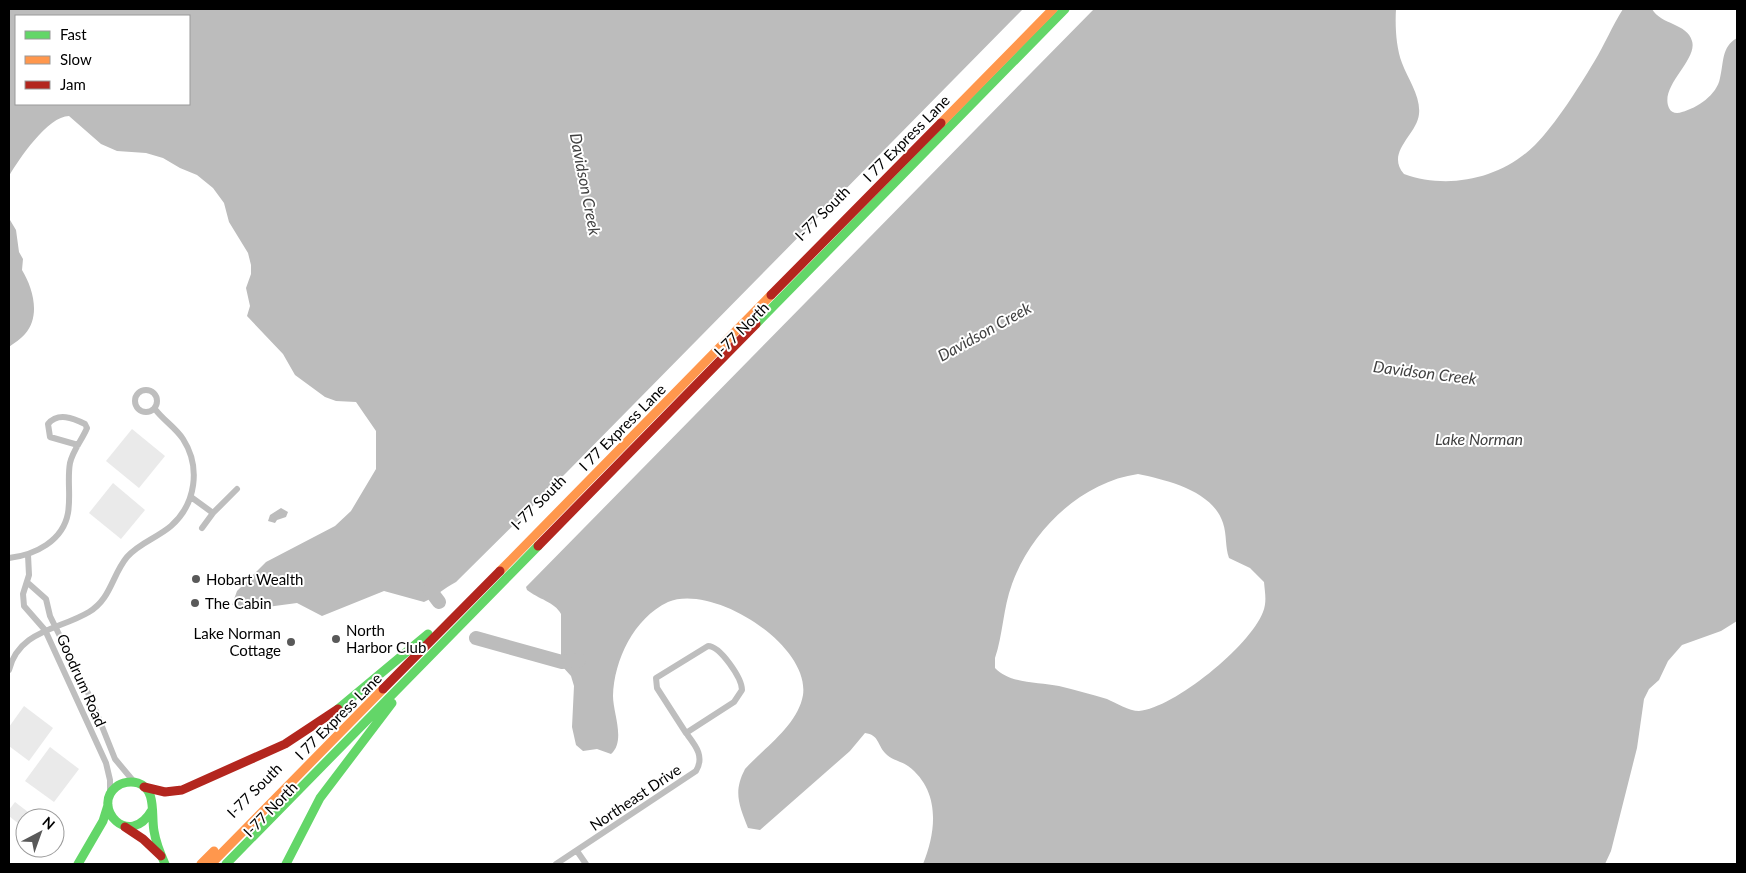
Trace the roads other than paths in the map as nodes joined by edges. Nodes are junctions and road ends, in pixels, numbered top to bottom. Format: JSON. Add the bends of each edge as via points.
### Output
{"nodes":[{"id":1,"x":1042,"y":9,"type":"edge"},
{"id":2,"x":1052,"y":9,"type":"edge"},
{"id":3,"x":1065,"y":9,"type":"edge"},
{"id":4,"x":1075,"y":9,"type":"edge"},
{"id":5,"x":155,"y":408,"type":"dead end"},
{"id":6,"x":78,"y":445,"type":"junction"},
{"id":7,"x":238,"y":489,"type":"dead end"},
{"id":8,"x":191,"y":497,"type":"junction"},
{"id":9,"x":213,"y":513,"type":"junction"},
{"id":10,"x":202,"y":528,"type":"dead end"},
{"id":11,"x":28,"y":555,"type":"junction"},
{"id":12,"x":9,"y":558,"type":"edge"},
{"id":13,"x":28,"y":583,"type":"junction"},
{"id":14,"x":54,"y":626,"type":"junction"},
{"id":15,"x":45,"y":630,"type":"junction"},
{"id":16,"x":428,"y":634,"type":"junction"},
{"id":17,"x":9,"y":670,"type":"edge"},
{"id":18,"x":386,"y":709,"type":"junction"},
{"id":19,"x":686,"y":733,"type":"junction"},
{"id":20,"x":135,"y":783,"type":"junction"},
{"id":21,"x":144,"y":787,"type":"junction"},
{"id":22,"x":110,"y":795,"type":"junction"},
{"id":23,"x":108,"y":805,"type":"junction"},
{"id":24,"x":152,"y":810,"type":"junction"},
{"id":25,"x":121,"y":825,"type":"junction"},
{"id":26,"x":577,"y":851,"type":"junction"},
{"id":27,"x":163,"y":860,"type":"edge"},
{"id":28,"x":78,"y":864,"type":"edge"},
{"id":29,"x":201,"y":864,"type":"edge"},
{"id":30,"x":211,"y":864,"type":"edge"},
{"id":31,"x":226,"y":864,"type":"edge"},
{"id":32,"x":236,"y":864,"type":"edge"},
{"id":33,"x":286,"y":864,"type":"edge"},
{"id":34,"x":556,"y":864,"type":"edge"},
{"id":35,"x":586,"y":864,"type":"edge"}],
"edges":[{"from":1,"to":16,"type":"main road","name":"I-77 South"},
{"from":2,"to":30,"type":"main road","name":"I 77 Express Lane"},
{"from":3,"to":31,"type":"main road","name":"I 77 Express Lane"},
{"from":4,"to":18,"type":"main road","name":"I-77 North"},
{"from":5,"to":8,"type":"street","via":[[188,448],[194,471]]},
{"from":6,"to":6,"type":"street","via":[[50,437],[48,424],[52,419],[61,416],[86,424]]},
{"from":6,"to":11,"type":"street","via":[[70,462],[68,512],[64,526],[51,541]]},
{"from":7,"to":9,"type":"street"},
{"from":8,"to":9,"type":"street"},
{"from":8,"to":14,"type":"street","via":[[182,514],[170,526],[128,556],[109,593],[100,603],[84,615]]},
{"from":9,"to":10,"type":"street"},
{"from":11,"to":12,"type":"street"},
{"from":11,"to":13,"type":"street","name":"Goodrum Road"},
{"from":13,"to":14,"type":"street","name":"Goodrum Road","via":[[46,599]]},
{"from":13,"to":15,"type":"street","name":"Goodrum Road","via":[[23,594],[24,606]]},
{"from":14,"to":15,"type":"street"},
{"from":14,"to":20,"type":"street","name":"Goodrum Road","via":[[91,699],[115,759]]},
{"from":15,"to":17,"type":"street","via":[[20,649]]},
{"from":15,"to":22,"type":"street","name":"Goodrum Road","via":[[106,763]]},
{"from":16,"to":21,"type":"main road","via":[[335,712],[285,744],[182,790],[165,792]]},
{"from":16,"to":29,"type":"main road","name":"I-77 South"},
{"from":18,"to":32,"type":"main road","name":"I-77 North"},
{"from":18,"to":33,"type":"main road","via":[[316,804]]},
{"from":19,"to":19,"type":"street","name":"Northeast Drive","via":[[657,688],[656,678],[702,648],[714,646],[739,678],[742,690],[734,702]]},
{"from":19,"to":26,"type":"street","name":"Northeast Drive","via":[[700,755],[701,764],[696,771]]},
{"from":20,"to":21,"type":"main road"},
{"from":20,"to":22,"type":"main road","via":[[120,784]]},
{"from":21,"to":24,"type":"main road","via":[[152,800]]},
{"from":22,"to":23,"type":"main road"},
{"from":23,"to":25,"type":"main road","via":[[110,814]]},
{"from":23,"to":28,"type":"main road","via":[[103,821]]},
{"from":24,"to":25,"type":"main road","via":[[140,825]]},
{"from":24,"to":27,"type":"main road","via":[[152,827]]},
{"from":25,"to":27,"type":"main road","via":[[143,839]]},
{"from":26,"to":34,"type":"street","name":"Northeast Drive"},
{"from":26,"to":35,"type":"street"}]}
